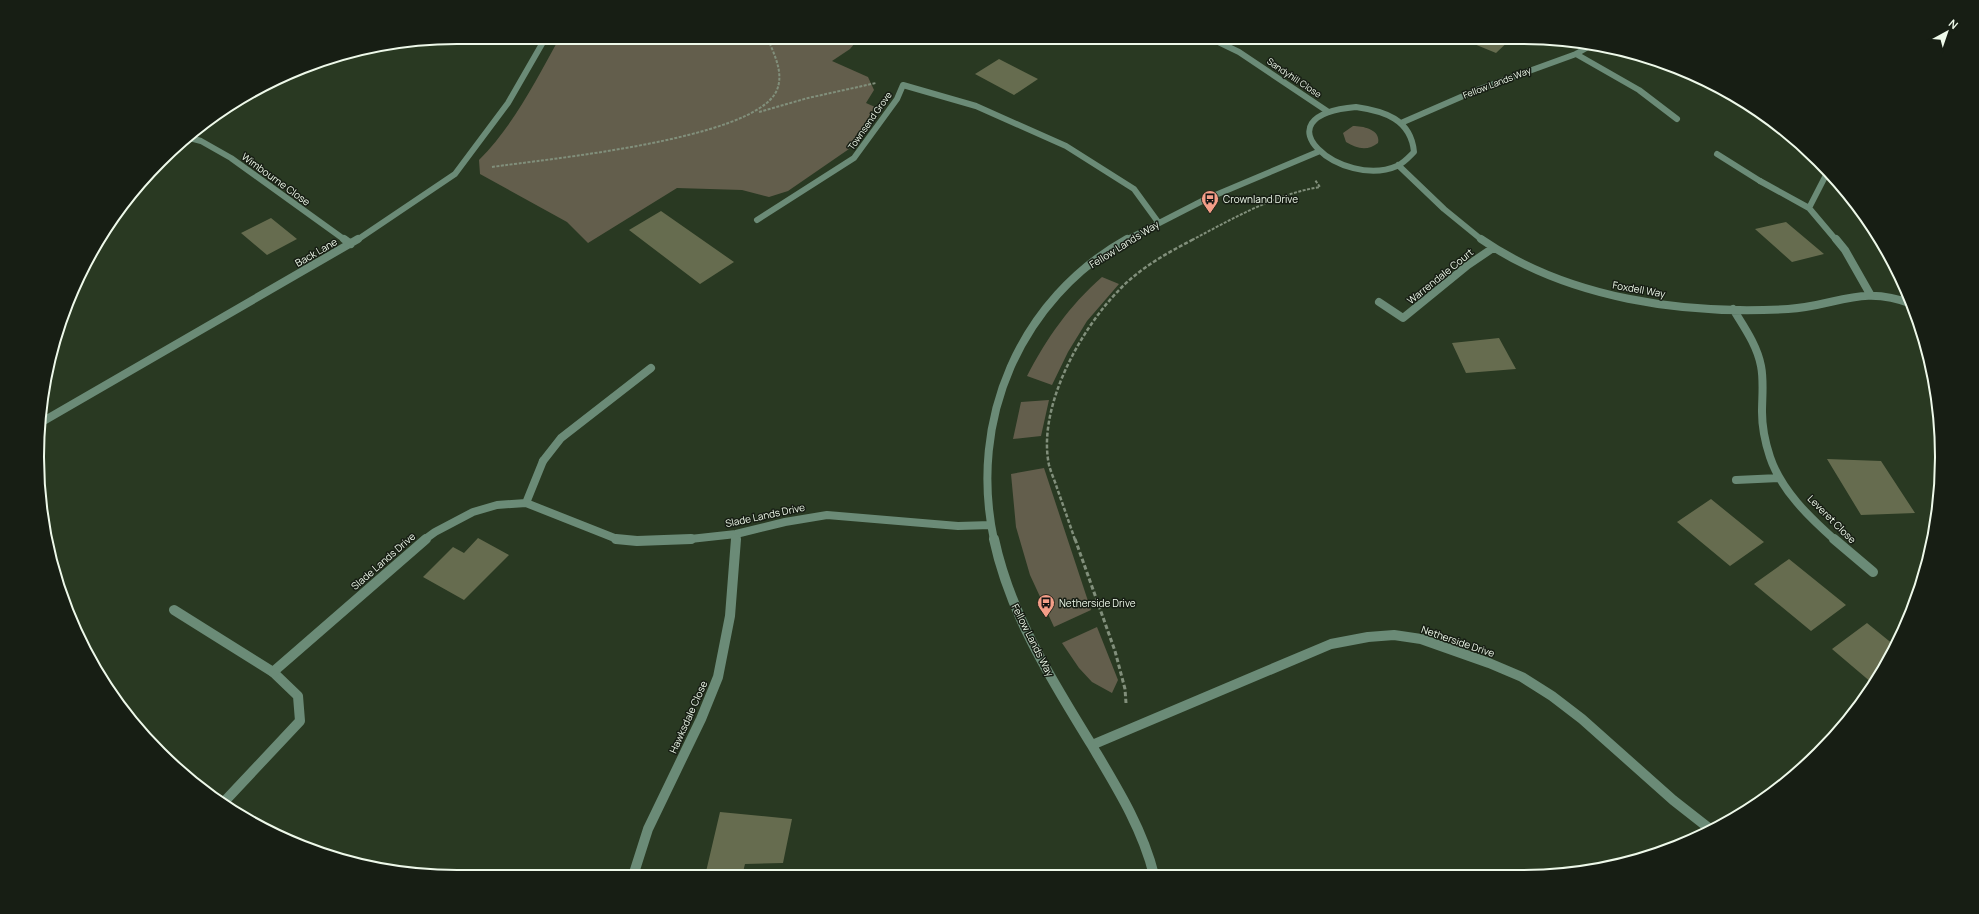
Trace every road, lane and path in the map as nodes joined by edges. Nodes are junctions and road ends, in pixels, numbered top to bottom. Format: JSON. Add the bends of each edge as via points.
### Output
{"nodes":[{"id":1,"x":542,"y":44,"type":"edge"},
{"id":2,"x":770,"y":44,"type":"edge"},
{"id":3,"x":1222,"y":44,"type":"edge"},
{"id":4,"x":1584,"y":49,"type":"edge"},
{"id":5,"x":1576,"y":54,"type":"junction"},
{"id":6,"x":903,"y":85,"type":"junction"},
{"id":7,"x":1327,"y":111,"type":"junction"},
{"id":8,"x":756,"y":113,"type":"junction"},
{"id":9,"x":1677,"y":119,"type":"dead end"},
{"id":10,"x":1401,"y":124,"type":"junction"},
{"id":11,"x":194,"y":139,"type":"edge"},
{"id":12,"x":1320,"y":151,"type":"junction"},
{"id":13,"x":1717,"y":154,"type":"dead end"},
{"id":14,"x":1299,"y":160,"type":"junction"},
{"id":15,"x":1398,"y":165,"type":"junction"},
{"id":16,"x":455,"y":174,"type":"junction"},
{"id":17,"x":1825,"y":177,"type":"edge"},
{"id":18,"x":1809,"y":208,"type":"junction"},
{"id":19,"x":757,"y":220,"type":"dead end"},
{"id":20,"x":1158,"y":222,"type":"junction"},
{"id":21,"x":351,"y":244,"type":"junction"},
{"id":22,"x":1493,"y":248,"type":"junction"},
{"id":23,"x":1870,"y":294,"type":"junction"},
{"id":24,"x":1379,"y":302,"type":"dead end"},
{"id":25,"x":1905,"y":302,"type":"edge"},
{"id":26,"x":1734,"y":309,"type":"junction"},
{"id":27,"x":651,"y":368,"type":"dead end"},
{"id":28,"x":46,"y":419,"type":"edge"},
{"id":29,"x":1779,"y":478,"type":"junction"},
{"id":30,"x":1736,"y":480,"type":"dead end"},
{"id":31,"x":526,"y":503,"type":"junction"},
{"id":32,"x":991,"y":525,"type":"junction"},
{"id":33,"x":736,"y":534,"type":"junction"},
{"id":34,"x":1873,"y":572,"type":"dead end"},
{"id":35,"x":174,"y":610,"type":"dead end"},
{"id":36,"x":273,"y":672,"type":"junction"},
{"id":37,"x":1128,"y":730,"type":"junction"},
{"id":38,"x":1092,"y":745,"type":"junction"},
{"id":39,"x":226,"y":799,"type":"edge"},
{"id":40,"x":1706,"y":826,"type":"edge"},
{"id":41,"x":634,"y":870,"type":"edge"},
{"id":42,"x":1153,"y":870,"type":"edge"}],
"edges":[{"from":1,"to":16,"type":"street","name":"Back Lane","via":[[508,104]]},
{"from":2,"to":8,"type":"path","via":[[779,70],[779,83],[770,102]]},
{"from":3,"to":7,"type":"street","name":"Sandyhill Close","via":[[1239,52]]},
{"from":4,"to":5,"type":"street","name":"Fellow Lands Way"},
{"from":5,"to":9,"type":"street","via":[[1639,90]]},
{"from":5,"to":10,"type":"street","name":"Fellow Lands Way","via":[[1477,90]]},
{"from":6,"to":8,"type":"path","via":[[876,83]]},
{"from":6,"to":19,"type":"street","name":"Townsend Grove","via":[[897,99],[854,158]]},
{"from":6,"to":20,"type":"street","name":"Townsend Grove","via":[[976,106],[1066,146],[1134,189]]},
{"from":7,"to":10,"type":"street","via":[[1366,108],[1392,117]]},
{"from":7,"to":12,"type":"street","via":[[1314,121],[1308,134]]},
{"from":8,"to":16,"type":"path","via":[[681,137]]},
{"from":10,"to":15,"type":"street","via":[[1409,131],[1414,152]]},
{"from":11,"to":21,"type":"street","name":"Wimbourne Close","via":[[231,158]]},
{"from":12,"to":14,"type":"street","name":"Fellow Lands Way"},
{"from":12,"to":15,"type":"street","via":[[1330,158],[1358,169],[1374,170]]},
{"from":13,"to":18,"type":"street"},
{"from":14,"to":20,"type":"street","name":"Fellow Lands Way"},
{"from":14,"to":37,"type":"path","via":[[1320,187],[1305,189],[1244,214],[1177,247],[1139,272],[1118,290],[1079,342],[1059,386],[1050,414],[1047,436],[1050,465],[1115,651],[1125,689]]},
{"from":15,"to":22,"type":"street","name":"Foxdell Way","via":[[1456,219]]},
{"from":16,"to":21,"type":"street","name":"Back Lane"},
{"from":17,"to":18,"type":"street"},
{"from":18,"to":23,"type":"street","via":[[1845,250]]},
{"from":20,"to":32,"type":"street","name":"Fellow Lands Way","via":[[1083,270],[1047,306],[1031,326],[1015,354],[996,399],[989,435],[986,476]]},
{"from":21,"to":28,"type":"street","name":"Back Lane"},
{"from":22,"to":24,"type":"street","name":"Warrendale Court","via":[[1403,318]]},
{"from":22,"to":26,"type":"street","name":"Foxdell Way","via":[[1547,274],[1609,294],[1670,305]]},
{"from":23,"to":25,"type":"street","name":"Foxdell Way"},
{"from":23,"to":26,"type":"street","name":"Foxdell Way","via":[[1799,308]]},
{"from":26,"to":29,"type":"street","name":"Leveret Close","via":[[1754,346],[1761,366],[1764,430],[1770,456]]},
{"from":27,"to":31,"type":"street","via":[[561,438],[543,460]]},
{"from":29,"to":30,"type":"street"},
{"from":29,"to":34,"type":"street","name":"Leveret Close","via":[[1816,521]]},
{"from":31,"to":33,"type":"street","name":"Slade Lands Drive","via":[[617,539],[668,540]]},
{"from":31,"to":36,"type":"street","name":"Slade Lands Drive","via":[[497,505],[473,512],[435,532]]},
{"from":32,"to":33,"type":"street","name":"Slade Lands Drive","via":[[958,526],[827,515]]},
{"from":32,"to":38,"type":"street","name":"Fellow Lands Way","via":[[1001,571],[1018,614]]},
{"from":33,"to":41,"type":"street","name":"Hawksdale Close","via":[[727,633],[714,688],[648,825]]},
{"from":35,"to":36,"type":"street"},
{"from":36,"to":39,"type":"street","via":[[298,696],[300,721]]},
{"from":37,"to":38,"type":"street","name":"Netherside Drive"},
{"from":37,"to":40,"type":"street","name":"Netherside Drive","via":[[1331,644],[1394,635],[1421,639],[1489,662],[1522,677],[1552,696]]},
{"from":38,"to":42,"type":"street","name":"Fellow Lands Way","via":[[1123,796],[1144,840]]}]}
